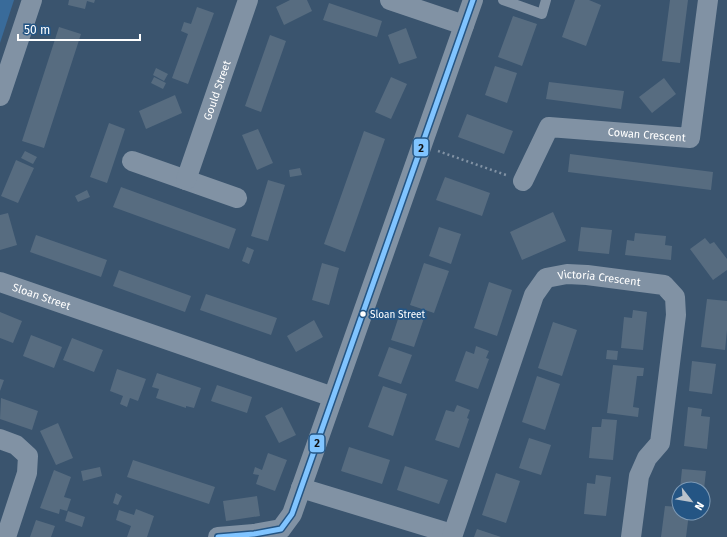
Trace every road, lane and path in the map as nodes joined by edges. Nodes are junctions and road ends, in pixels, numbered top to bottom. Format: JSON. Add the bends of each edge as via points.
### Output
{"nodes":[{"id":1,"x":32,"y":0,"type":"edge"},
{"id":2,"x":248,"y":0,"type":"edge"},
{"id":3,"x":390,"y":0,"type":"edge"},
{"id":4,"x":473,"y":0,"type":"edge"},
{"id":5,"x":502,"y":0,"type":"edge"},
{"id":6,"x":546,"y":0,"type":"edge"},
{"id":7,"x":708,"y":0,"type":"edge"},
{"id":8,"x":464,"y":25,"type":"junction"},
{"id":9,"x":0,"y":96,"type":"edge"},
{"id":10,"x":422,"y":146,"type":"junction"},
{"id":11,"x":132,"y":161,"type":"dead end"},
{"id":12,"x":186,"y":180,"type":"junction"},
{"id":13,"x":523,"y":181,"type":"joint"},
{"id":14,"x":237,"y":198,"type":"dead end"},
{"id":15,"x":0,"y":282,"type":"edge"},
{"id":16,"x":333,"y":398,"type":"junction"},
{"id":17,"x":0,"y":439,"type":"edge"},
{"id":18,"x":301,"y":488,"type":"junction"},
{"id":19,"x":452,"y":536,"type":"edge"},
{"id":20,"x":6,"y":537,"type":"edge"},
{"id":21,"x":218,"y":537,"type":"edge"},
{"id":22,"x":631,"y":537,"type":"edge"}],
"edges":[{"from":1,"to":9,"type":"street"},
{"from":2,"to":12,"type":"street","name":"Gould Street"},
{"from":3,"to":8,"type":"street"},
{"from":4,"to":8,"type":"street"},
{"from":5,"to":6,"type":"lane","via":[[542,14]]},
{"from":7,"to":13,"type":"street","name":"Cowan Crescent","via":[[690,138],[549,127]]},
{"from":8,"to":10,"type":"street"},
{"from":10,"to":13,"type":"path"},
{"from":10,"to":16,"type":"street"},
{"from":11,"to":12,"type":"street"},
{"from":12,"to":14,"type":"street"},
{"from":15,"to":16,"type":"street","name":"Sloan Street"},
{"from":16,"to":18,"type":"street"},
{"from":17,"to":20,"type":"street","via":[[16,445],[28,456],[27,473]]},
{"from":18,"to":19,"type":"street"},
{"from":18,"to":21,"type":"street","via":[[292,514],[281,529]]},
{"from":19,"to":22,"type":"street","name":"Victoria Crescent","via":[[534,295],[546,278],[567,274],[664,285],[675,297],[676,315],[660,443],[647,458],[639,476]]}]}
